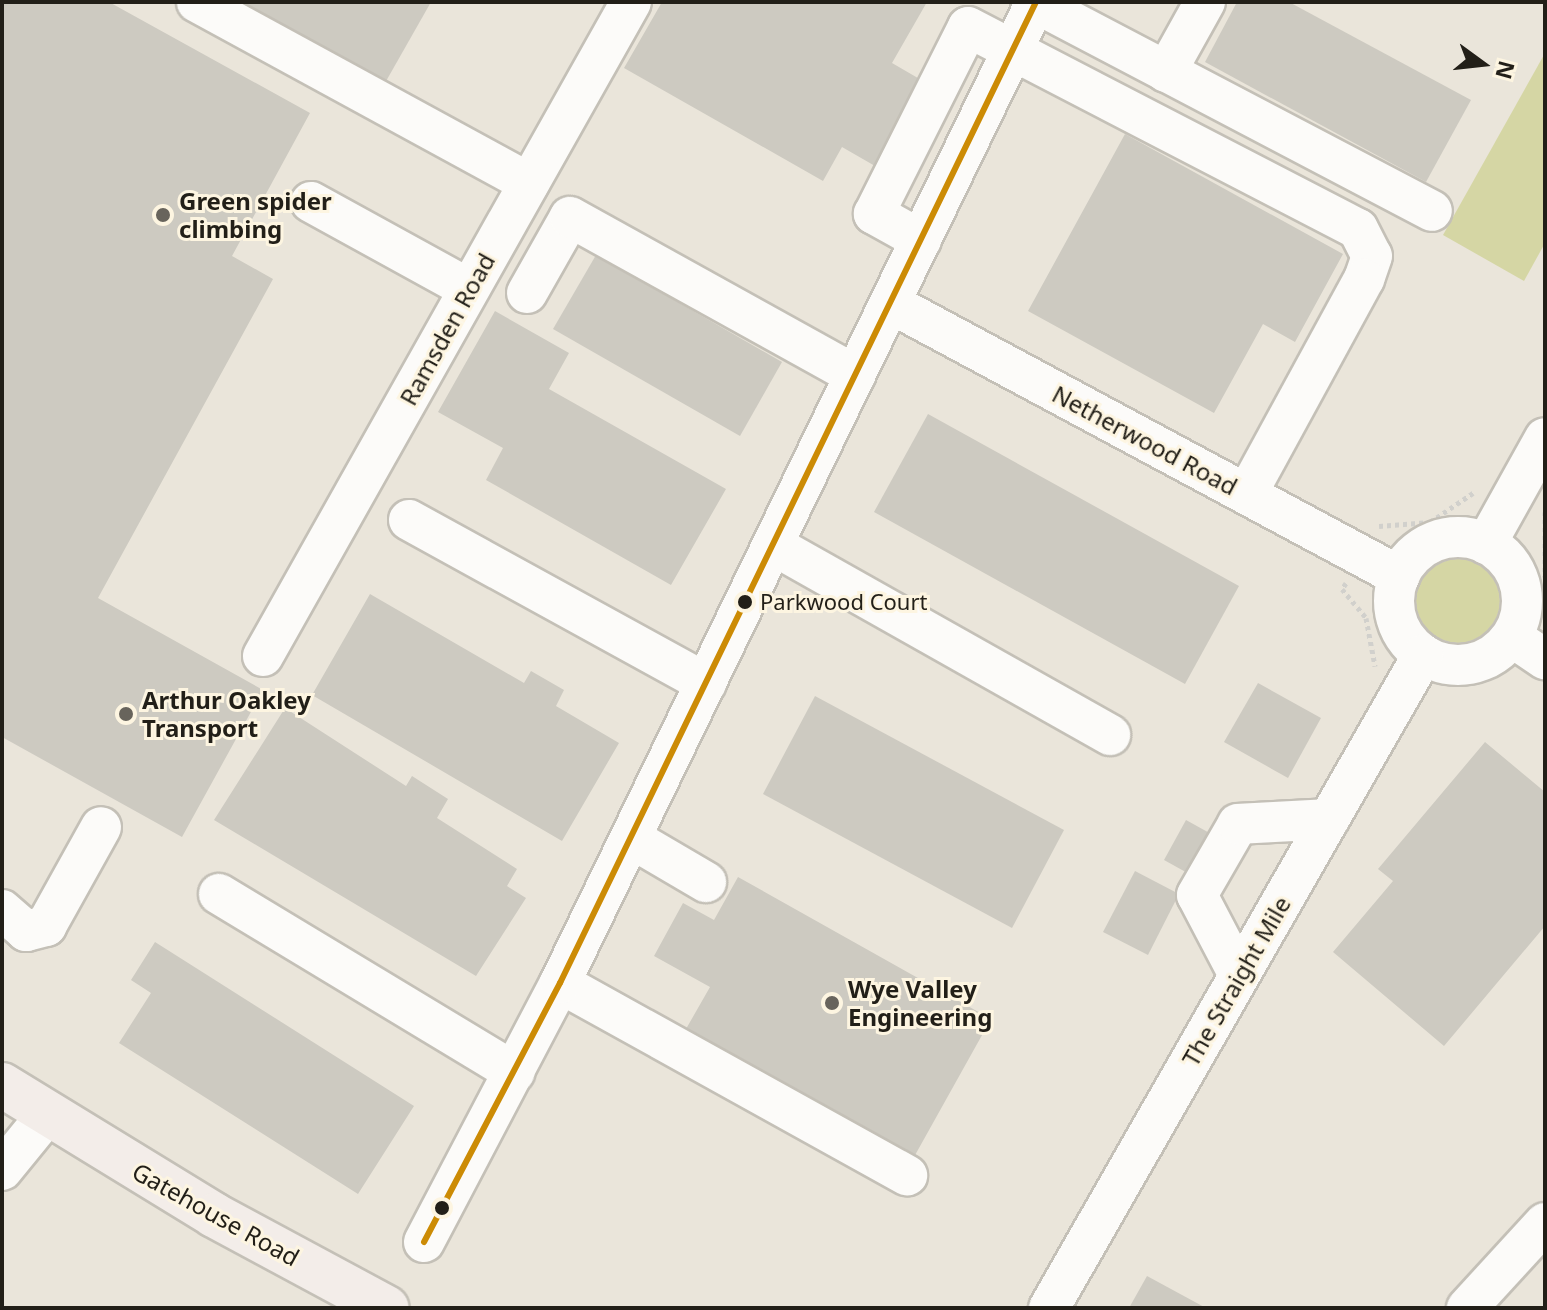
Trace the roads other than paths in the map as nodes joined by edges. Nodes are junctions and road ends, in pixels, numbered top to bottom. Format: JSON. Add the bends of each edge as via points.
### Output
{"nodes":[{"id":1,"x":197,"y":2,"type":"edge"},
{"id":2,"x":1205,"y":2,"type":"edge"},
{"id":3,"x":1036,"y":3,"type":"edge"},
{"id":4,"x":620,"y":6,"type":"edge"},
{"id":5,"x":1013,"y":50,"type":"junction"},
{"id":6,"x":1166,"y":72,"type":"junction"},
{"id":7,"x":529,"y":183,"type":"junction"},
{"id":8,"x":311,"y":202,"type":"dead end"},
{"id":9,"x":1432,"y":211,"type":"dead end"},
{"id":10,"x":921,"y":240,"type":"junction"},
{"id":11,"x":469,"y":289,"type":"junction"},
{"id":12,"x":527,"y":293,"type":"dead end"},
{"id":13,"x":890,"y":303,"type":"junction"},
{"id":14,"x":855,"y":375,"type":"junction"},
{"id":15,"x":1545,"y":438,"type":"edge"},
{"id":16,"x":1247,"y":494,"type":"junction"},
{"id":17,"x":409,"y":520,"type":"dead end"},
{"id":18,"x":1486,"y":544,"type":"junction"},
{"id":19,"x":773,"y":545,"type":"junction"},
{"id":20,"x":1399,"y":576,"type":"junction"},
{"id":21,"x":1512,"y":637,"type":"junction"},
{"id":22,"x":1423,"y":655,"type":"junction"},
{"id":23,"x":263,"y":656,"type":"dead end"},
{"id":24,"x":1545,"y":659,"type":"edge"},
{"id":25,"x":706,"y":683,"type":"junction"},
{"id":26,"x":1110,"y":735,"type":"dead end"},
{"id":27,"x":1329,"y":819,"type":"junction"},
{"id":28,"x":101,"y":827,"type":"dead end"},
{"id":29,"x":631,"y":838,"type":"junction"},
{"id":30,"x":706,"y":882,"type":"dead end"},
{"id":31,"x":219,"y":894,"type":"dead end"},
{"id":32,"x":2,"y":910,"type":"edge"},
{"id":33,"x":1239,"y":975,"type":"junction"},
{"id":34,"x":560,"y":983,"type":"junction"},
{"id":35,"x":514,"y":1072,"type":"junction"},
{"id":36,"x":2,"y":1085,"type":"edge"},
{"id":37,"x":46,"y":1116,"type":"junction"},
{"id":38,"x":2,"y":1170,"type":"edge"},
{"id":39,"x":907,"y":1175,"type":"dead end"},
{"id":40,"x":1545,"y":1223,"type":"edge"},
{"id":41,"x":424,"y":1242,"type":"dead end"},
{"id":42,"x":387,"y":1308,"type":"edge"},
{"id":43,"x":1049,"y":1308,"type":"edge"},
{"id":44,"x":1467,"y":1308,"type":"edge"}],
"edges":[{"from":1,"to":7,"type":"street"},
{"from":2,"to":6,"type":"street"},
{"from":3,"to":5,"type":"street"},
{"from":3,"to":6,"type":"street"},
{"from":4,"to":7,"type":"street","name":"Ramsden Road"},
{"from":5,"to":10,"type":"street"},
{"from":5,"to":10,"type":"street","via":[[968,27],[874,214]]},
{"from":5,"to":16,"type":"street","via":[[1358,229],[1369,245],[1364,279]]},
{"from":6,"to":9,"type":"street"},
{"from":7,"to":11,"type":"street","name":"Ramsden Road"},
{"from":8,"to":11,"type":"street"},
{"from":10,"to":13,"type":"street"},
{"from":11,"to":23,"type":"street","name":"Ramsden Road"},
{"from":12,"to":14,"type":"street","via":[[570,217]]},
{"from":13,"to":14,"type":"street"},
{"from":13,"to":16,"type":"street","name":"Netherwood Road"},
{"from":14,"to":19,"type":"street"},
{"from":15,"to":18,"type":"street"},
{"from":16,"to":20,"type":"street","name":"Netherwood Road"},
{"from":17,"to":25,"type":"street"},
{"from":18,"to":20,"type":"street","via":[[1448,538],[1427,545]]},
{"from":18,"to":21,"type":"street","via":[[1517,576],[1520,617]]},
{"from":19,"to":25,"type":"street"},
{"from":19,"to":26,"type":"street"},
{"from":20,"to":22,"type":"street","via":[[1397,623]]},
{"from":21,"to":22,"type":"street","via":[[1469,665]]},
{"from":21,"to":24,"type":"street"},
{"from":22,"to":27,"type":"street","name":"The Straight Mile"},
{"from":25,"to":29,"type":"street"},
{"from":27,"to":33,"type":"street","name":"The Straight Mile"},
{"from":27,"to":33,"type":"street","via":[[1238,824],[1197,895]]},
{"from":28,"to":32,"type":"street","via":[[46,926],[26,931]]},
{"from":29,"to":30,"type":"street"},
{"from":29,"to":34,"type":"street"},
{"from":31,"to":35,"type":"street"},
{"from":33,"to":43,"type":"street","name":"The Straight Mile"},
{"from":34,"to":35,"type":"street"},
{"from":34,"to":39,"type":"street"},
{"from":35,"to":41,"type":"street"},
{"from":36,"to":37,"type":"main road","name":"Gatehouse Road"},
{"from":37,"to":38,"type":"street"},
{"from":37,"to":42,"type":"main road","name":"Gatehouse Road"},
{"from":40,"to":44,"type":"street"}]}
